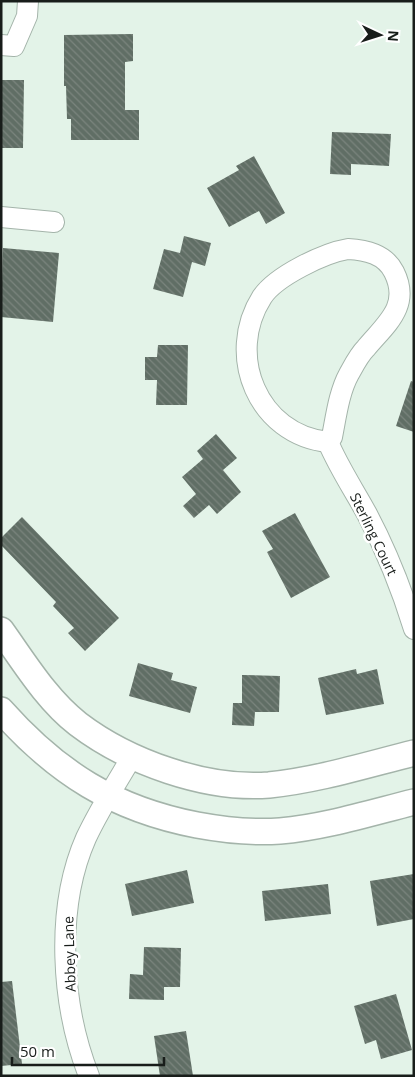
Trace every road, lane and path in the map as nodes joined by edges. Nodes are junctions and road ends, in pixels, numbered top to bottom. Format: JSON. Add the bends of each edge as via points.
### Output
{"nodes":[{"id":1,"x":28,"y":1,"type":"edge"},
{"id":2,"x":1,"y":45,"type":"edge"},
{"id":3,"x":1,"y":217,"type":"edge"},
{"id":4,"x":54,"y":222,"type":"dead end"},
{"id":5,"x":328,"y":442,"type":"junction"},
{"id":6,"x":414,"y":629,"type":"edge"},
{"id":7,"x":1,"y":630,"type":"edge"},
{"id":8,"x":1,"y":710,"type":"edge"},
{"id":9,"x":414,"y":753,"type":"edge"},
{"id":10,"x":133,"y":755,"type":"junction"},
{"id":11,"x":109,"y":798,"type":"junction"},
{"id":12,"x":414,"y":802,"type":"edge"},
{"id":13,"x":89,"y":1076,"type":"edge"}],
"edges":[{"from":1,"to":2,"type":"street","via":[[27,16],[14,46]]},
{"from":3,"to":4,"type":"street"},
{"from":5,"to":5,"type":"street","via":[[348,376],[364,349],[390,322],[397,309],[400,292],[398,279],[390,265],[374,253],[360,250],[340,250],[306,264],[275,283],[263,295],[248,331],[250,377],[264,406],[286,428],[300,436]]},
{"from":5,"to":6,"type":"street","name":"Sterling Court","via":[[368,516],[397,580]]},
{"from":7,"to":10,"type":"street","via":[[37,680],[77,724]]},
{"from":8,"to":11,"type":"street","via":[[36,747]]},
{"from":9,"to":10,"type":"street","via":[[309,779],[268,785],[213,783],[178,774]]},
{"from":10,"to":11,"type":"street","name":"Abbey Lane"},
{"from":11,"to":12,"type":"street","via":[[171,820],[252,832],[328,823]]},
{"from":11,"to":13,"type":"street","name":"Abbey Lane","via":[[87,837],[77,863],[70,886],[66,931],[72,1012]]}]}
